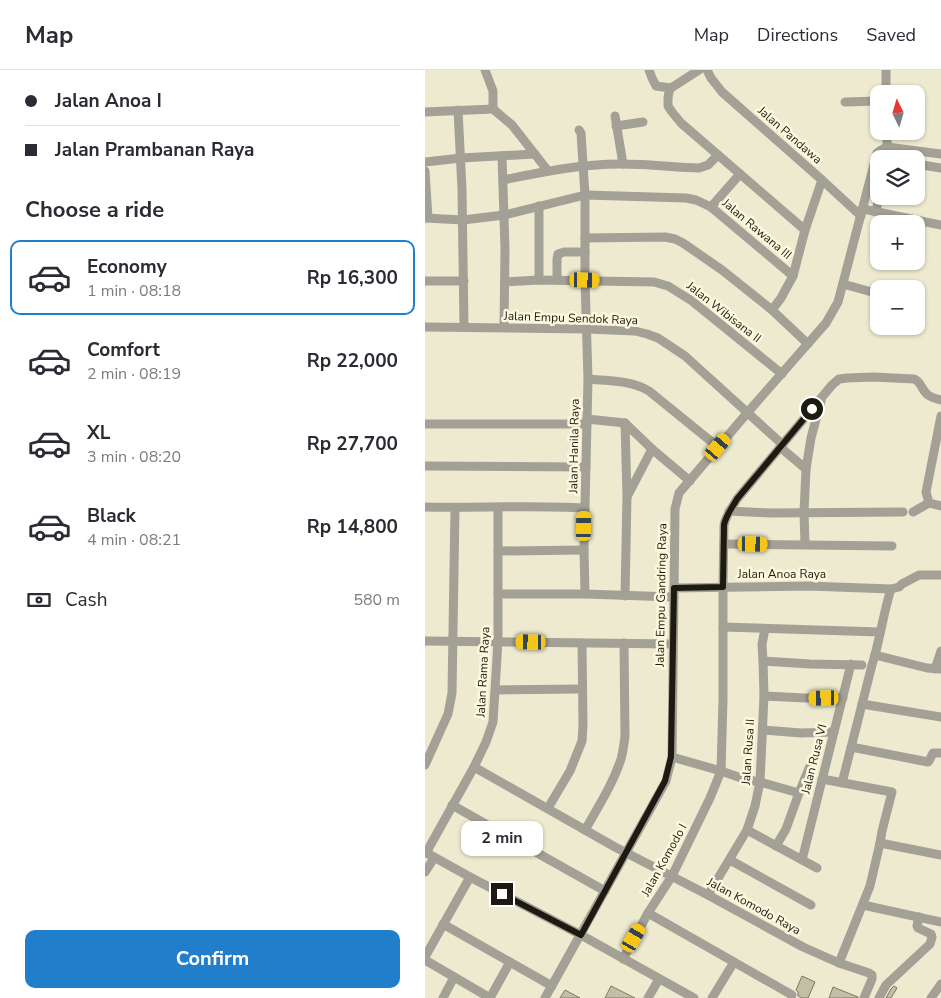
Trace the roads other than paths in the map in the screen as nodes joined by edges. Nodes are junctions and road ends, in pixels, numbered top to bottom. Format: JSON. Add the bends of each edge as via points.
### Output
{"nodes":[{"id":1,"x":485,"y":70,"type":"edge"},
{"id":2,"x":649,"y":70,"type":"edge"},
{"id":3,"x":699,"y":70,"type":"edge"},
{"id":4,"x":707,"y":70,"type":"edge"},
{"id":5,"x":886,"y":70,"type":"edge"},
{"id":6,"x":886,"y":85,"type":"edge"},
{"id":7,"x":671,"y":88,"type":"junction"},
{"id":8,"x":870,"y":101,"type":"edge"},
{"id":9,"x":845,"y":102,"type":"dead end"},
{"id":10,"x":493,"y":109,"type":"junction"},
{"id":11,"x":458,"y":110,"type":"junction"},
{"id":12,"x":425,"y":112,"type":"edge"},
{"id":13,"x":615,"y":116,"type":"dead end"},
{"id":14,"x":643,"y":122,"type":"dead end"},
{"id":15,"x":616,"y":126,"type":"junction"},
{"id":16,"x":579,"y":130,"type":"dead end"},
{"id":17,"x":887,"y":140,"type":"edge"},
{"id":18,"x":887,"y":148,"type":"junction"},
{"id":19,"x":535,"y":154,"type":"junction"},
{"id":20,"x":941,"y":154,"type":"edge"},
{"id":21,"x":718,"y":155,"type":"junction"},
{"id":22,"x":502,"y":156,"type":"junction"},
{"id":23,"x":461,"y":158,"type":"junction"},
{"id":24,"x":425,"y":162,"type":"edge"},
{"id":25,"x":623,"y":164,"type":"junction"},
{"id":26,"x":925,"y":165,"type":"edge"},
{"id":27,"x":583,"y":166,"type":"junction"},
{"id":28,"x":941,"y":168,"type":"edge"},
{"id":29,"x":425,"y":171,"type":"edge"},
{"id":30,"x":548,"y":171,"type":"junction"},
{"id":31,"x":740,"y":174,"type":"junction"},
{"id":32,"x":503,"y":180,"type":"junction"},
{"id":33,"x":822,"y":180,"type":"junction"},
{"id":34,"x":585,"y":195,"type":"junction"},
{"id":35,"x":877,"y":205,"type":"edge"},
{"id":36,"x":539,"y":206,"type":"junction"},
{"id":37,"x":711,"y":207,"type":"junction"},
{"id":38,"x":862,"y":212,"type":"junction"},
{"id":39,"x":876,"y":212,"type":"junction"},
{"id":40,"x":504,"y":215,"type":"junction"},
{"id":41,"x":426,"y":218,"type":"edge"},
{"id":42,"x":463,"y":220,"type":"junction"},
{"id":43,"x":941,"y":225,"type":"edge"},
{"id":44,"x":805,"y":230,"type":"junction"},
{"id":45,"x":585,"y":238,"type":"junction"},
{"id":46,"x":585,"y":252,"type":"junction"},
{"id":47,"x":793,"y":276,"type":"junction"},
{"id":48,"x":539,"y":280,"type":"junction"},
{"id":49,"x":557,"y":280,"type":"junction"},
{"id":50,"x":585,"y":280,"type":"junction"},
{"id":51,"x":425,"y":281,"type":"edge"},
{"id":52,"x":463,"y":281,"type":"junction"},
{"id":53,"x":505,"y":282,"type":"junction"},
{"id":54,"x":843,"y":284,"type":"junction"},
{"id":55,"x":870,"y":292,"type":"edge"},
{"id":56,"x":771,"y":310,"type":"junction"},
{"id":57,"x":425,"y":327,"type":"edge"},
{"id":58,"x":464,"y":327,"type":"junction"},
{"id":59,"x":504,"y":327,"type":"junction"},
{"id":60,"x":587,"y":329,"type":"junction"},
{"id":61,"x":808,"y":344,"type":"junction"},
{"id":62,"x":782,"y":374,"type":"junction"},
{"id":63,"x":588,"y":379,"type":"junction"},
{"id":64,"x":822,"y":398,"type":"junction"},
{"id":65,"x":941,"y":400,"type":"edge"},
{"id":66,"x":748,"y":412,"type":"junction"},
{"id":67,"x":941,"y":418,"type":"edge"},
{"id":68,"x":587,"y":421,"type":"junction"},
{"id":69,"x":425,"y":424,"type":"edge"},
{"id":70,"x":625,"y":424,"type":"junction"},
{"id":71,"x":781,"y":446,"type":"junction"},
{"id":72,"x":718,"y":447,"type":"junction"},
{"id":73,"x":652,"y":449,"type":"junction"},
{"id":74,"x":425,"y":466,"type":"edge"},
{"id":75,"x":586,"y":467,"type":"junction"},
{"id":76,"x":806,"y":469,"type":"junction"},
{"id":77,"x":690,"y":480,"type":"junction"},
{"id":78,"x":627,"y":496,"type":"junction"},
{"id":79,"x":929,"y":503,"type":"junction"},
{"id":80,"x":941,"y":506,"type":"edge"},
{"id":81,"x":425,"y":507,"type":"edge"},
{"id":82,"x":498,"y":507,"type":"junction"},
{"id":83,"x":455,"y":508,"type":"junction"},
{"id":84,"x":585,"y":508,"type":"junction"},
{"id":85,"x":729,"y":512,"type":"junction"},
{"id":86,"x":804,"y":512,"type":"junction"},
{"id":87,"x":903,"y":512,"type":"dead end"},
{"id":88,"x":913,"y":512,"type":"dead end"},
{"id":89,"x":724,"y":544,"type":"junction"},
{"id":90,"x":805,"y":544,"type":"junction"},
{"id":91,"x":892,"y":546,"type":"dead end"},
{"id":92,"x":584,"y":550,"type":"junction"},
{"id":93,"x":498,"y":551,"type":"junction"},
{"id":94,"x":941,"y":575,"type":"edge"},
{"id":95,"x":723,"y":587,"type":"junction"},
{"id":96,"x":891,"y":589,"type":"junction"},
{"id":97,"x":674,"y":592,"type":"junction"},
{"id":98,"x":498,"y":594,"type":"junction"},
{"id":99,"x":585,"y":594,"type":"junction"},
{"id":100,"x":625,"y":596,"type":"junction"},
{"id":101,"x":723,"y":627,"type":"junction"},
{"id":102,"x":765,"y":629,"type":"junction"},
{"id":103,"x":880,"y":632,"type":"junction"},
{"id":104,"x":425,"y":641,"type":"edge"},
{"id":105,"x":498,"y":641,"type":"junction"},
{"id":106,"x":454,"y":642,"type":"junction"},
{"id":107,"x":582,"y":643,"type":"junction"},
{"id":108,"x":624,"y":643,"type":"junction"},
{"id":109,"x":673,"y":644,"type":"junction"},
{"id":110,"x":941,"y":651,"type":"edge"},
{"id":111,"x":875,"y":655,"type":"junction"},
{"id":112,"x":763,"y":661,"type":"junction"},
{"id":113,"x":851,"y":664,"type":"junction"},
{"id":114,"x":862,"y":664,"type":"dead end"},
{"id":115,"x":938,"y":669,"type":"edge"},
{"id":116,"x":582,"y":689,"type":"junction"},
{"id":117,"x":496,"y":690,"type":"junction"},
{"id":118,"x":764,"y":696,"type":"junction"},
{"id":119,"x":843,"y":698,"type":"junction"},
{"id":120,"x":862,"y":704,"type":"junction"},
{"id":121,"x":941,"y":717,"type":"edge"},
{"id":122,"x":763,"y":730,"type":"junction"},
{"id":123,"x":834,"y":732,"type":"junction"},
{"id":124,"x":851,"y":747,"type":"junction"},
{"id":125,"x":941,"y":753,"type":"edge"},
{"id":126,"x":671,"y":757,"type":"junction"},
{"id":127,"x":812,"y":761,"type":"dead end"},
{"id":128,"x":425,"y":765,"type":"edge"},
{"id":129,"x":474,"y":767,"type":"junction"},
{"id":130,"x":721,"y":771,"type":"junction"},
{"id":131,"x":822,"y":779,"type":"junction"},
{"id":132,"x":760,"y":782,"type":"junction"},
{"id":133,"x":842,"y":783,"type":"junction"},
{"id":134,"x":799,"y":793,"type":"junction"},
{"id":135,"x":451,"y":805,"type":"junction"},
{"id":136,"x":548,"y":808,"type":"junction"},
{"id":137,"x":585,"y":830,"type":"junction"},
{"id":138,"x":747,"y":830,"type":"junction"},
{"id":139,"x":880,"y":843,"type":"junction"},
{"id":140,"x":776,"y":846,"type":"junction"},
{"id":141,"x":425,"y":852,"type":"edge"},
{"id":142,"x":626,"y":853,"type":"junction"},
{"id":143,"x":941,"y":855,"type":"edge"},
{"id":144,"x":434,"y":858,"type":"junction"},
{"id":145,"x":730,"y":860,"type":"junction"},
{"id":146,"x":802,"y":860,"type":"junction"},
{"id":147,"x":817,"y":868,"type":"dead end"},
{"id":148,"x":425,"y":872,"type":"edge"},
{"id":149,"x":672,"y":876,"type":"junction"},
{"id":150,"x":470,"y":877,"type":"junction"},
{"id":151,"x":605,"y":891,"type":"junction"},
{"id":152,"x":708,"y":895,"type":"junction"},
{"id":153,"x":811,"y":905,"type":"dead end"},
{"id":154,"x":863,"y":905,"type":"junction"},
{"id":155,"x":648,"y":913,"type":"junction"},
{"id":156,"x":919,"y":917,"type":"junction"},
{"id":157,"x":940,"y":918,"type":"edge"},
{"id":158,"x":443,"y":924,"type":"junction"},
{"id":159,"x":581,"y":935,"type":"junction"},
{"id":160,"x":425,"y":959,"type":"edge"},
{"id":161,"x":623,"y":959,"type":"junction"},
{"id":162,"x":510,"y":962,"type":"junction"},
{"id":163,"x":734,"y":962,"type":"junction"},
{"id":164,"x":839,"y":962,"type":"junction"},
{"id":165,"x":454,"y":977,"type":"junction"},
{"id":166,"x":659,"y":979,"type":"junction"},
{"id":167,"x":941,"y":984,"type":"edge"},
{"id":168,"x":552,"y":986,"type":"junction"},
{"id":169,"x":792,"y":995,"type":"dead end"},
{"id":170,"x":443,"y":998,"type":"edge"},
{"id":171,"x":490,"y":998,"type":"edge"},
{"id":172,"x":545,"y":998,"type":"edge"},
{"id":173,"x":648,"y":998,"type":"edge"},
{"id":174,"x":694,"y":998,"type":"edge"},
{"id":175,"x":712,"y":998,"type":"edge"},
{"id":176,"x":864,"y":998,"type":"edge"},
{"id":177,"x":879,"y":998,"type":"edge"},
{"id":178,"x":931,"y":998,"type":"edge"}],
"edges":[{"from":1,"to":10,"type":"street","via":[[493,90]]},
{"from":2,"to":7,"type":"street","via":[[656,86]]},
{"from":3,"to":7,"type":"street"},
{"from":4,"to":33,"type":"street","name":"Jalan Pandawa","via":[[722,92]]},
{"from":5,"to":6,"type":"street"},
{"from":7,"to":21,"type":"street","via":[[668,106],[672,112]]},
{"from":8,"to":9,"type":"street"},
{"from":10,"to":11,"type":"street"},
{"from":10,"to":19,"type":"street","via":[[512,125]]},
{"from":11,"to":12,"type":"street"},
{"from":11,"to":23,"type":"street"},
{"from":13,"to":15,"type":"street"},
{"from":14,"to":15,"type":"street"},
{"from":15,"to":25,"type":"street"},
{"from":16,"to":27,"type":"street","name":"Jalan Hanila Raya"},
{"from":17,"to":18,"type":"street"},
{"from":18,"to":20,"type":"street"},
{"from":18,"to":38,"type":"street","name":"Jalan Empu Gandring Raya","via":[[877,153]]},
{"from":19,"to":22,"type":"street"},
{"from":19,"to":30,"type":"street"},
{"from":21,"to":25,"type":"street","via":[[708,165],[699,168]]},
{"from":21,"to":31,"type":"street"},
{"from":22,"to":23,"type":"street"},
{"from":22,"to":32,"type":"street"},
{"from":23,"to":24,"type":"street"},
{"from":23,"to":42,"type":"street"},
{"from":25,"to":27,"type":"street"},
{"from":26,"to":28,"type":"street"},
{"from":27,"to":30,"type":"street"},
{"from":27,"to":34,"type":"street","name":"Jalan Hanila Raya"},
{"from":29,"to":41,"type":"street"},
{"from":30,"to":32,"type":"street"},
{"from":31,"to":37,"type":"street"},
{"from":31,"to":44,"type":"street"},
{"from":32,"to":40,"type":"street"},
{"from":33,"to":38,"type":"street","name":"Jalan Pandawa"},
{"from":33,"to":44,"type":"street"},
{"from":34,"to":36,"type":"street","name":"Jalan Rawana III"},
{"from":34,"to":37,"type":"street","name":"Jalan Rawana III","via":[[686,198]]},
{"from":34,"to":45,"type":"street","name":"Jalan Hanila Raya"},
{"from":35,"to":39,"type":"street"},
{"from":36,"to":40,"type":"street","name":"Jalan Rawana III"},
{"from":36,"to":48,"type":"street"},
{"from":37,"to":47,"type":"street","name":"Jalan Rawana III"},
{"from":38,"to":39,"type":"street"},
{"from":38,"to":54,"type":"street","name":"Jalan Empu Gandring Raya"},
{"from":39,"to":43,"type":"street"},
{"from":40,"to":42,"type":"street","name":"Jalan Rawana III"},
{"from":40,"to":53,"type":"street"},
{"from":41,"to":42,"type":"street","name":"Jalan Rawana III"},
{"from":42,"to":52,"type":"street"},
{"from":44,"to":47,"type":"street"},
{"from":45,"to":46,"type":"street","name":"Jalan Hanila Raya"},
{"from":45,"to":56,"type":"street","via":[[675,239],[722,270]]},
{"from":46,"to":49,"type":"street","via":[[558,254]]},
{"from":46,"to":50,"type":"street","name":"Jalan Hanila Raya"},
{"from":47,"to":56,"type":"street"},
{"from":48,"to":49,"type":"street","name":"Jalan Wibisana II"},
{"from":48,"to":53,"type":"street","name":"Jalan Wibisana II"},
{"from":49,"to":50,"type":"street","name":"Jalan Wibisana II"},
{"from":50,"to":60,"type":"street","name":"Jalan Hanila Raya"},
{"from":50,"to":62,"type":"street","name":"Jalan Wibisana II","via":[[654,282],[668,286],[692,301]]},
{"from":51,"to":52,"type":"street"},
{"from":52,"to":58,"type":"street"},
{"from":53,"to":59,"type":"street"},
{"from":54,"to":55,"type":"street"},
{"from":54,"to":61,"type":"street","name":"Jalan Empu Gandring Raya","via":[[832,313]]},
{"from":56,"to":61,"type":"street"},
{"from":57,"to":58,"type":"street","name":"Jalan Empu Sendok Raya"},
{"from":58,"to":59,"type":"street","name":"Jalan Empu Sendok Raya"},
{"from":59,"to":60,"type":"street","name":"Jalan Empu Sendok Raya"},
{"from":60,"to":63,"type":"street","name":"Jalan Hanila Raya"},
{"from":60,"to":66,"type":"street","name":"Jalan Empu Sendok Raya","via":[[635,331],[658,338],[685,356]]},
{"from":61,"to":62,"type":"street","name":"Jalan Empu Gandring Raya"},
{"from":62,"to":66,"type":"street","name":"Jalan Empu Gandring Raya"},
{"from":63,"to":68,"type":"street","name":"Jalan Hanila Raya"},
{"from":63,"to":72,"type":"street","via":[[642,386]]},
{"from":64,"to":65,"type":"street","via":[[839,380],[873,377],[914,379],[919,381],[926,394]]},
{"from":64,"to":71,"type":"street"},
{"from":64,"to":76,"type":"street"},
{"from":66,"to":71,"type":"street","name":"Jalan Empu Sendok Raya"},
{"from":66,"to":72,"type":"street","name":"Jalan Empu Gandring Raya"},
{"from":67,"to":79,"type":"street","via":[[926,492]]},
{"from":68,"to":69,"type":"street"},
{"from":68,"to":70,"type":"street"},
{"from":68,"to":75,"type":"street","name":"Jalan Hanila Raya"},
{"from":70,"to":73,"type":"street"},
{"from":70,"to":78,"type":"street"},
{"from":71,"to":76,"type":"street","name":"Jalan Empu Sendok Raya"},
{"from":71,"to":85,"type":"street"},
{"from":72,"to":77,"type":"street","name":"Jalan Empu Gandring Raya"},
{"from":73,"to":77,"type":"street"},
{"from":73,"to":78,"type":"street"},
{"from":74,"to":75,"type":"street"},
{"from":75,"to":84,"type":"street","name":"Jalan Hanila Raya"},
{"from":76,"to":86,"type":"street"},
{"from":77,"to":97,"type":"street","name":"Jalan Empu Gandring Raya","via":[[679,493],[675,509]]},
{"from":78,"to":100,"type":"street"},
{"from":79,"to":80,"type":"street"},
{"from":79,"to":88,"type":"street"},
{"from":81,"to":83,"type":"street"},
{"from":82,"to":83,"type":"street"},
{"from":82,"to":84,"type":"street"},
{"from":82,"to":93,"type":"street","name":"Jalan Rama Raya"},
{"from":83,"to":106,"type":"street"},
{"from":84,"to":92,"type":"street","name":"Jalan Hanila Raya"},
{"from":85,"to":86,"type":"street"},
{"from":85,"to":89,"type":"street","name":"Jalan Komodo I","via":[[724,525]]},
{"from":86,"to":87,"type":"street"},
{"from":86,"to":90,"type":"street"},
{"from":89,"to":90,"type":"street"},
{"from":89,"to":95,"type":"street","name":"Jalan Komodo I"},
{"from":90,"to":91,"type":"street"},
{"from":92,"to":93,"type":"street"},
{"from":92,"to":99,"type":"street","name":"Jalan Hanila Raya"},
{"from":93,"to":98,"type":"street","name":"Jalan Rama Raya"},
{"from":94,"to":96,"type":"street","via":[[919,575]]},
{"from":95,"to":96,"type":"street","name":"Jalan Anoa Raya"},
{"from":95,"to":97,"type":"street","name":"Jalan Anoa Raya"},
{"from":95,"to":101,"type":"street","name":"Jalan Komodo I"},
{"from":96,"to":103,"type":"street"},
{"from":97,"to":100,"type":"street","name":"Jalan Anoa Raya"},
{"from":97,"to":109,"type":"street","name":"Jalan Empu Gandring Raya"},
{"from":98,"to":99,"type":"street","name":"Jalan Anoa Raya"},
{"from":98,"to":105,"type":"street","name":"Jalan Rama Raya"},
{"from":99,"to":100,"type":"street","name":"Jalan Anoa Raya"},
{"from":101,"to":102,"type":"street"},
{"from":101,"to":130,"type":"street","name":"Jalan Komodo I"},
{"from":102,"to":103,"type":"street"},
{"from":102,"to":112,"type":"street","name":"Jalan Rusa II"},
{"from":103,"to":111,"type":"street"},
{"from":104,"to":106,"type":"street"},
{"from":105,"to":106,"type":"street"},
{"from":105,"to":107,"type":"street"},
{"from":105,"to":117,"type":"street","name":"Jalan Rama Raya"},
{"from":106,"to":128,"type":"street","via":[[448,714]]},
{"from":107,"to":108,"type":"street"},
{"from":107,"to":116,"type":"street"},
{"from":108,"to":109,"type":"street"},
{"from":108,"to":137,"type":"street","via":[[625,736],[621,759]]},
{"from":109,"to":126,"type":"street","name":"Jalan Empu Gandring Raya"},
{"from":110,"to":115,"type":"street"},
{"from":111,"to":115,"type":"street"},
{"from":111,"to":120,"type":"street"},
{"from":112,"to":113,"type":"street"},
{"from":112,"to":118,"type":"street","name":"Jalan Rusa II"},
{"from":113,"to":114,"type":"street"},
{"from":113,"to":119,"type":"street","name":"Jalan Rusa VI"},
{"from":116,"to":117,"type":"street"},
{"from":116,"to":136,"type":"street","via":[[582,741]]},
{"from":117,"to":129,"type":"street","name":"Jalan Rama Raya","via":[[493,722]]},
{"from":118,"to":119,"type":"street"},
{"from":118,"to":122,"type":"street","name":"Jalan Rusa II"},
{"from":119,"to":123,"type":"street","name":"Jalan Rusa VI"},
{"from":120,"to":121,"type":"street"},
{"from":120,"to":124,"type":"street"},
{"from":122,"to":123,"type":"street"},
{"from":122,"to":132,"type":"street","name":"Jalan Rusa II"},
{"from":123,"to":131,"type":"street","name":"Jalan Rusa VI"},
{"from":124,"to":125,"type":"street","via":[[928,762],[933,753]]},
{"from":124,"to":133,"type":"street"},
{"from":126,"to":130,"type":"street"},
{"from":126,"to":142,"type":"street","name":"Jalan Empu Gandring Raya","via":[[665,781]]},
{"from":127,"to":134,"type":"street"},
{"from":129,"to":135,"type":"street","name":"Jalan Rama Raya"},
{"from":129,"to":136,"type":"street","name":"Jalan Komodo Raya"},
{"from":130,"to":132,"type":"street"},
{"from":130,"to":149,"type":"street","name":"Jalan Komodo I"},
{"from":131,"to":133,"type":"street"},
{"from":131,"to":146,"type":"street","name":"Jalan Rusa VI"},
{"from":132,"to":134,"type":"street"},
{"from":132,"to":138,"type":"street","name":"Jalan Rusa II"},
{"from":133,"to":139,"type":"street","via":[[892,792]]},
{"from":134,"to":140,"type":"street","via":[[786,830]]},
{"from":135,"to":141,"type":"street","name":"Jalan Rama Raya"},
{"from":135,"to":151,"type":"street"},
{"from":136,"to":137,"type":"street","name":"Jalan Komodo Raya"},
{"from":137,"to":142,"type":"street","name":"Jalan Komodo Raya"},
{"from":138,"to":140,"type":"street"},
{"from":138,"to":145,"type":"street","name":"Jalan Rusa II"},
{"from":139,"to":143,"type":"street"},
{"from":139,"to":154,"type":"street","via":[[873,878]]},
{"from":140,"to":146,"type":"street"},
{"from":141,"to":144,"type":"street"},
{"from":142,"to":149,"type":"street","name":"Jalan Komodo Raya"},
{"from":142,"to":151,"type":"street","name":"Jalan Empu Gandring Raya"},
{"from":144,"to":148,"type":"street"},
{"from":144,"to":150,"type":"street"},
{"from":145,"to":152,"type":"street","name":"Jalan Rusa II"},
{"from":145,"to":153,"type":"street"},
{"from":146,"to":147,"type":"street"},
{"from":149,"to":152,"type":"street","name":"Jalan Komodo Raya"},
{"from":149,"to":155,"type":"street","name":"Jalan Komodo I"},
{"from":150,"to":158,"type":"street"},
{"from":150,"to":159,"type":"street"},
{"from":151,"to":159,"type":"street","name":"Jalan Empu Gandring Raya"},
{"from":152,"to":164,"type":"street","name":"Jalan Komodo Raya","via":[[803,947]]},
{"from":154,"to":156,"type":"street"},
{"from":154,"to":164,"type":"street"},
{"from":155,"to":161,"type":"street","name":"Jalan Komodo I"},
{"from":155,"to":163,"type":"street"},
{"from":156,"to":157,"type":"street"},
{"from":156,"to":177,"type":"street","via":[[918,928],[931,934],[929,944],[886,985]]},
{"from":158,"to":160,"type":"street"},
{"from":158,"to":162,"type":"street"},
{"from":159,"to":161,"type":"street"},
{"from":159,"to":168,"type":"street","name":"Jalan Empu Gandring Raya"},
{"from":160,"to":165,"type":"street"},
{"from":161,"to":166,"type":"street"},
{"from":162,"to":168,"type":"street"},
{"from":162,"to":171,"type":"street"},
{"from":163,"to":169,"type":"street"},
{"from":163,"to":175,"type":"street"},
{"from":164,"to":176,"type":"street","name":"Jalan Komodo Raya","via":[[872,976]]},
{"from":165,"to":170,"type":"street"},
{"from":165,"to":171,"type":"street"},
{"from":166,"to":173,"type":"street"},
{"from":166,"to":174,"type":"street"},
{"from":167,"to":178,"type":"street"},
{"from":168,"to":172,"type":"street","name":"Jalan Empu Gandring Raya"}]}
